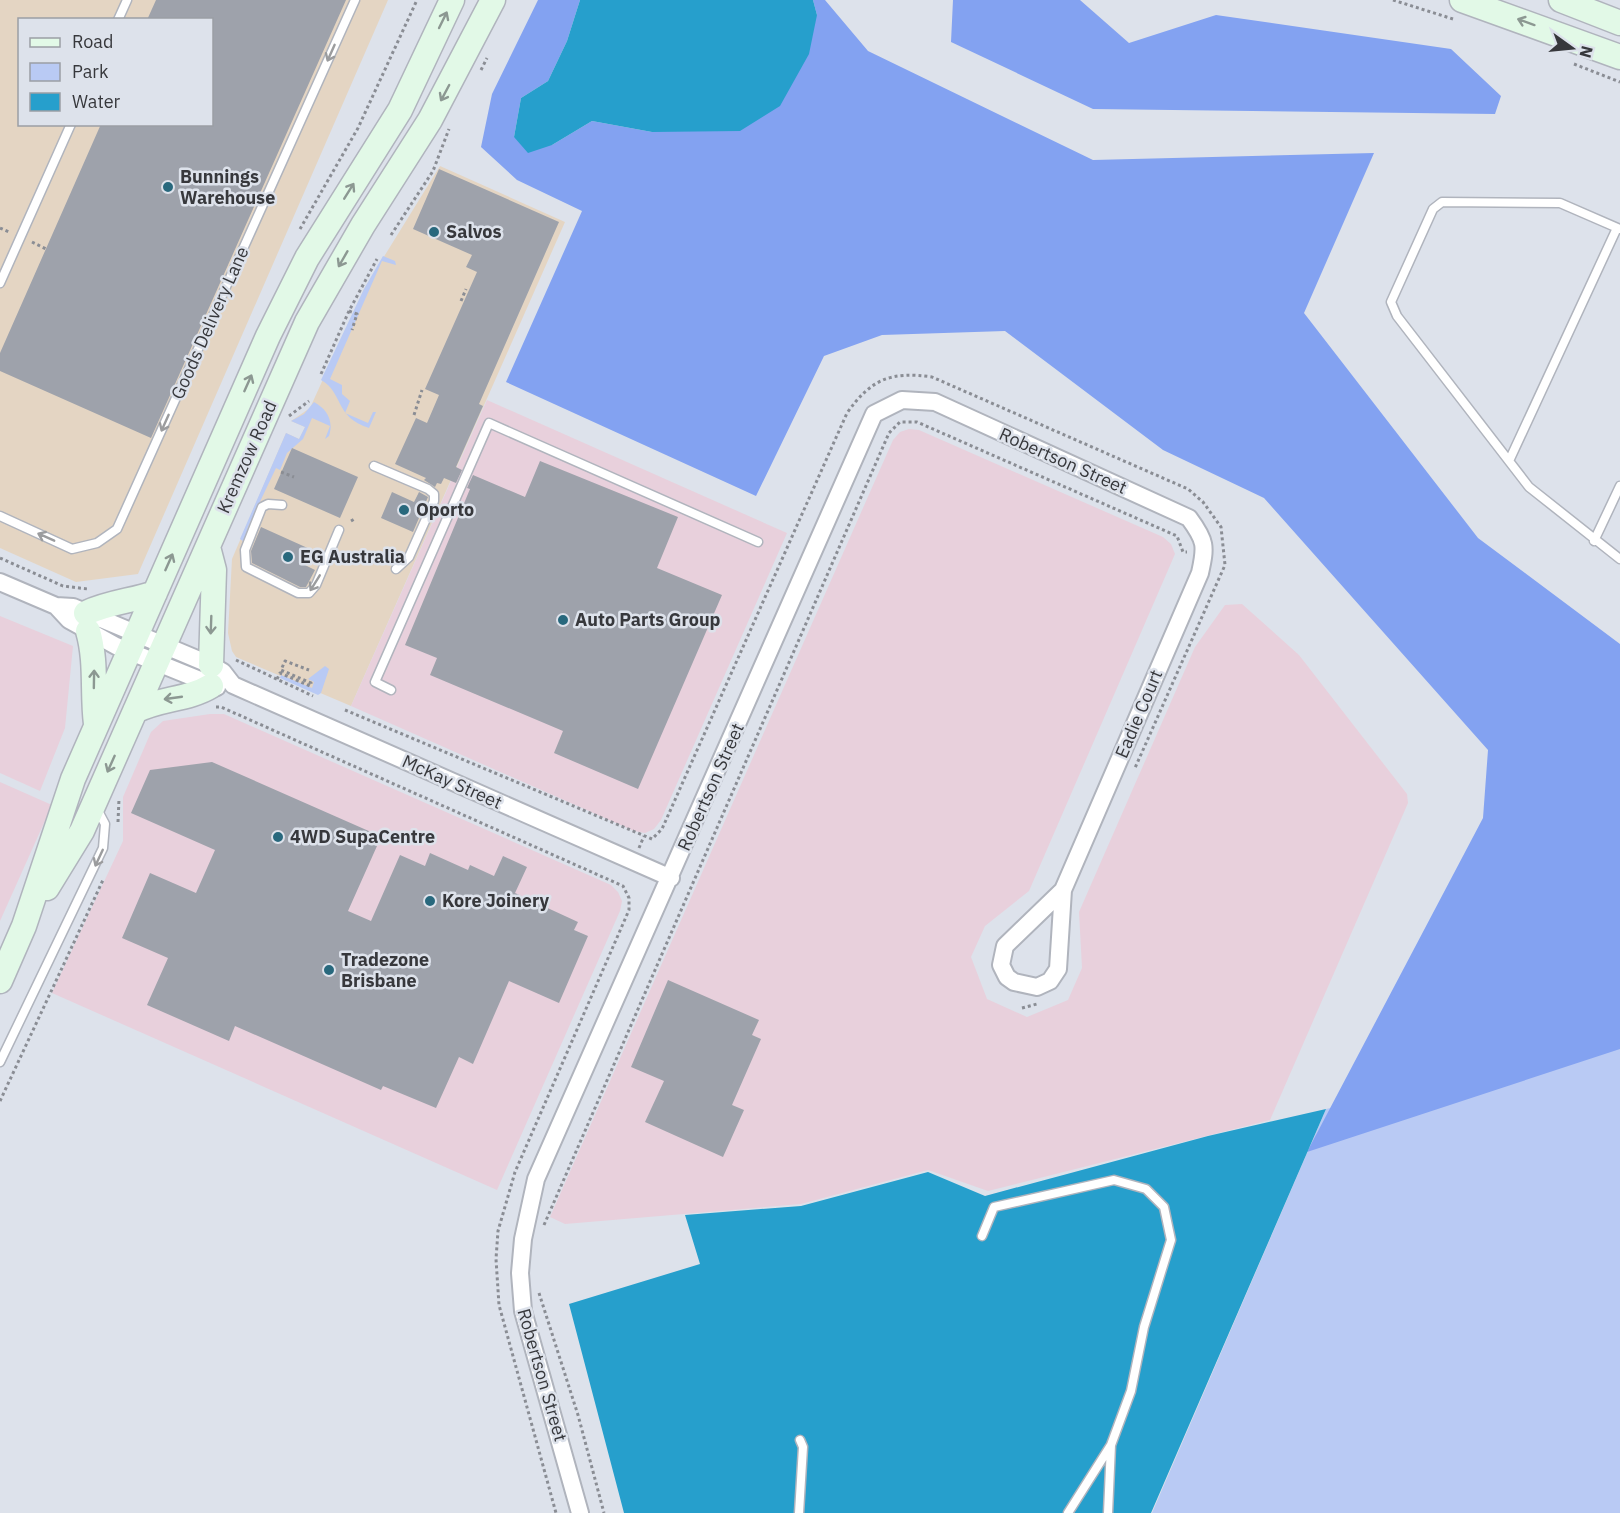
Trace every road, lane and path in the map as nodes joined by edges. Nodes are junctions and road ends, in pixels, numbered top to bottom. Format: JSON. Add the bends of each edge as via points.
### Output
{"nodes":[{"id":1,"x":127,"y":0,"type":"edge"},
{"id":2,"x":355,"y":0,"type":"edge"},
{"id":3,"x":417,"y":0,"type":"edge"},
{"id":4,"x":453,"y":0,"type":"edge"},
{"id":5,"x":493,"y":0,"type":"edge"},
{"id":6,"x":1461,"y":0,"type":"edge"},
{"id":7,"x":1561,"y":0,"type":"edge"},
{"id":8,"x":119,"y":18,"type":"edge"},
{"id":9,"x":1620,"y":23,"type":"edge"},
{"id":10,"x":1620,"y":57,"type":"edge"},
{"id":11,"x":70,"y":126,"type":"edge"},
{"id":12,"x":1619,"y":229,"type":"edge"},
{"id":13,"x":296,"y":236,"type":"dead end"},
{"id":14,"x":377,"y":259,"type":"dead end"},
{"id":15,"x":0,"y":283,"type":"edge"},
{"id":16,"x":466,"y":289,"type":"dead end"},
{"id":17,"x":461,"y":301,"type":"dead end"},
{"id":18,"x":350,"y":311,"type":"junction"},
{"id":19,"x":352,"y":330,"type":"dead end"},
{"id":20,"x":321,"y":374,"type":"dead end"},
{"id":21,"x":422,"y":390,"type":"dead end"},
{"id":22,"x":414,"y":415,"type":"dead end"},
{"id":23,"x":1509,"y":461,"type":"junction"},
{"id":24,"x":374,"y":466,"type":"dead end"},
{"id":25,"x":281,"y":472,"type":"dead end"},
{"id":26,"x":294,"y":477,"type":"dead end"},
{"id":27,"x":1620,"y":486,"type":"edge"},
{"id":28,"x":282,"y":505,"type":"dead end"},
{"id":29,"x":0,"y":516,"type":"edge"},
{"id":30,"x":356,"y":518,"type":"dead end"},
{"id":31,"x":351,"y":521,"type":"dead end"},
{"id":32,"x":339,"y":530,"type":"dead end"},
{"id":33,"x":1203,"y":536,"type":"joint"},
{"id":34,"x":1594,"y":541,"type":"junction"},
{"id":35,"x":758,"y":542,"type":"dead end"},
{"id":36,"x":208,"y":547,"type":"junction"},
{"id":37,"x":1219,"y":550,"type":"dead end"},
{"id":38,"x":1225,"y":550,"type":"junction"},
{"id":39,"x":1188,"y":552,"type":"dead end"},
{"id":40,"x":0,"y":558,"type":"edge"},
{"id":41,"x":1620,"y":559,"type":"edge"},
{"id":42,"x":396,"y":568,"type":"dead end"},
{"id":43,"x":0,"y":582,"type":"edge"},
{"id":44,"x":96,"y":589,"type":"dead end"},
{"id":45,"x":155,"y":593,"type":"junction"},
{"id":46,"x":87,"y":622,"type":"junction"},
{"id":47,"x":134,"y":643,"type":"junction"},
{"id":48,"x":161,"y":654,"type":"junction"},
{"id":49,"x":309,"y":670,"type":"dead end"},
{"id":50,"x":277,"y":680,"type":"dead end"},
{"id":51,"x":216,"y":686,"type":"junction"},
{"id":52,"x":391,"y":690,"type":"dead end"},
{"id":53,"x":345,"y":710,"type":"dead end"},
{"id":54,"x":135,"y":711,"type":"junction"},
{"id":55,"x":97,"y":727,"type":"junction"},
{"id":56,"x":1131,"y":778,"type":"dead end"},
{"id":57,"x":122,"y":791,"type":"dead end"},
{"id":58,"x":94,"y":803,"type":"junction"},
{"id":59,"x":118,"y":829,"type":"dead end"},
{"id":60,"x":644,"y":836,"type":"junction"},
{"id":61,"x":640,"y":845,"type":"dead end"},
{"id":62,"x":104,"y":878,"type":"dead end"},
{"id":63,"x":671,"y":878,"type":"junction"},
{"id":64,"x":626,"y":880,"type":"dead end"},
{"id":65,"x":623,"y":886,"type":"junction"},
{"id":66,"x":1063,"y":890,"type":"junction"},
{"id":67,"x":24,"y":926,"type":"junction"},
{"id":68,"x":0,"y":981,"type":"edge"},
{"id":69,"x":1043,"y":1003,"type":"dead end"},
{"id":70,"x":1022,"y":1008,"type":"dead end"},
{"id":71,"x":0,"y":1062,"type":"edge"},
{"id":72,"x":0,"y":1101,"type":"edge"},
{"id":73,"x":515,"y":1172,"type":"dead end"},
{"id":74,"x":541,"y":1232,"type":"dead end"},
{"id":75,"x":982,"y":1236,"type":"dead end"},
{"id":76,"x":538,"y":1290,"type":"dead end"},
{"id":77,"x":800,"y":1440,"type":"dead end"},
{"id":78,"x":1111,"y":1445,"type":"junction"},
{"id":79,"x":580,"y":1513,"type":"edge"},
{"id":80,"x":604,"y":1513,"type":"edge"},
{"id":81,"x":799,"y":1513,"type":"edge"},
{"id":82,"x":1068,"y":1513,"type":"edge"},
{"id":83,"x":1108,"y":1513,"type":"edge"}],
"edges":[{"from":1,"to":8,"type":"lane"},
{"from":2,"to":29,"type":"lane","name":"Goods Delivery Lane","one_way":true,"via":[[117,529],[97,543],[72,549]]},
{"from":3,"to":13,"type":"path","via":[[358,128]]},
{"from":45,"to":4,"type":"street","name":"Kremzow Road","one_way":true,"via":[[302,268],[400,110]]},
{"from":5,"to":36,"type":"street","name":"Kremzow Road","one_way":true,"via":[[430,120],[307,322]]},
{"from":10,"to":6,"type":"street","one_way":true},
{"from":7,"to":9,"type":"street"},
{"from":11,"to":15,"type":"lane"},
{"from":12,"to":23,"type":"lane"},
{"from":12,"to":23,"type":"lane","via":[[1560,203],[1442,202],[1433,209],[1391,302],[1397,316]]},
{"from":14,"to":18,"type":"path"},
{"from":16,"to":17,"type":"path"},
{"from":18,"to":19,"type":"path","via":[[357,314]]},
{"from":18,"to":20,"type":"path"},
{"from":21,"to":22,"type":"path"},
{"from":23,"to":34,"type":"lane","via":[[1529,487]]},
{"from":24,"to":42,"type":"lane","via":[[434,494],[435,501],[409,557]]},
{"from":25,"to":26,"type":"path"},
{"from":27,"to":34,"type":"lane"},
{"from":32,"to":28,"type":"lane","one_way":true,"via":[[316,585],[309,593],[298,593],[249,570],[244,562],[262,507]]},
{"from":30,"to":31,"type":"path"},
{"from":33,"to":63,"type":"street","name":"Robertson Street","via":[[1189,518],[934,402],[902,400],[874,414]]},
{"from":33,"to":66,"type":"street","name":"Eadie Court","via":[[1205,550],[1200,573]]},
{"from":34,"to":41,"type":"lane"},
{"from":35,"to":52,"type":"lane","via":[[489,423],[375,682]]},
{"from":36,"to":48,"type":"street","name":"Kremzow Road"},
{"from":36,"to":51,"type":"street","one_way":true,"via":[[214,570]]},
{"from":37,"to":38,"type":"path"},
{"from":38,"to":56,"type":"path","via":[[1225,565]]},
{"from":38,"to":60,"type":"path","via":[[1221,527],[1188,489],[932,377],[905,373],[880,381],[861,393],[847,413],[662,829],[652,839]]},
{"from":39,"to":74,"type":"path","via":[[1183,552],[1177,536],[917,423],[900,422],[889,433]]},
{"from":40,"to":44,"type":"path","via":[[73,589]]},
{"from":43,"to":46,"type":"street","name":"McKay Street","via":[[56,606],[69,620]]},
{"from":45,"to":46,"type":"street","via":[[105,604]]},
{"from":45,"to":47,"type":"street","name":"Kremzow Road"},
{"from":46,"to":47,"type":"street","name":"McKay Street"},
{"from":55,"to":46,"type":"street","one_way":true,"via":[[95,659]]},
{"from":47,"to":48,"type":"street","name":"McKay Street"},
{"from":47,"to":55,"type":"street","name":"Kremzow Road"},
{"from":48,"to":51,"type":"street","name":"McKay Street"},
{"from":48,"to":54,"type":"street","name":"Kremzow Road"},
{"from":49,"to":50,"type":"path","via":[[285,662],[281,670],[311,682],[310,686],[280,673]]},
{"from":51,"to":54,"type":"street","one_way":true,"via":[[197,695],[154,701]]},
{"from":51,"to":63,"type":"street","name":"McKay Street"},
{"from":51,"to":65,"type":"path","via":[[221,706]]},
{"from":53,"to":60,"type":"path"},
{"from":54,"to":58,"type":"street","name":"Kremzow Road","one_way":true},
{"from":55,"to":67,"type":"street","name":"Kremzow Road","via":[[73,779]]},
{"from":57,"to":59,"type":"path"},
{"from":58,"to":67,"type":"street","name":"Kremzow Road","via":[[82,831]]},
{"from":58,"to":71,"type":"lane","one_way":true,"via":[[105,824],[103,848]]},
{"from":60,"to":61,"type":"path"},
{"from":62,"to":72,"type":"path"},
{"from":63,"to":79,"type":"street","name":"Robertson Street","via":[[536,1179],[523,1239],[523,1311]]},
{"from":64,"to":65,"type":"path"},
{"from":65,"to":73,"type":"path","via":[[629,910]]},
{"from":66,"to":66,"type":"street","name":"Eadie Court","via":[[1058,969],[1045,984],[1022,986],[1003,972],[1005,946]]},
{"from":67,"to":68,"type":"street","name":"Kremzow Road"},
{"from":69,"to":70,"type":"path"},
{"from":75,"to":78,"type":"lane","via":[[994,1207],[1114,1180],[1146,1190],[1164,1207],[1171,1240],[1144,1327],[1131,1391]]},
{"from":76,"to":80,"type":"path"},
{"from":77,"to":81,"type":"lane","via":[[803,1447]]},
{"from":78,"to":82,"type":"lane"},
{"from":78,"to":83,"type":"lane"}]}
